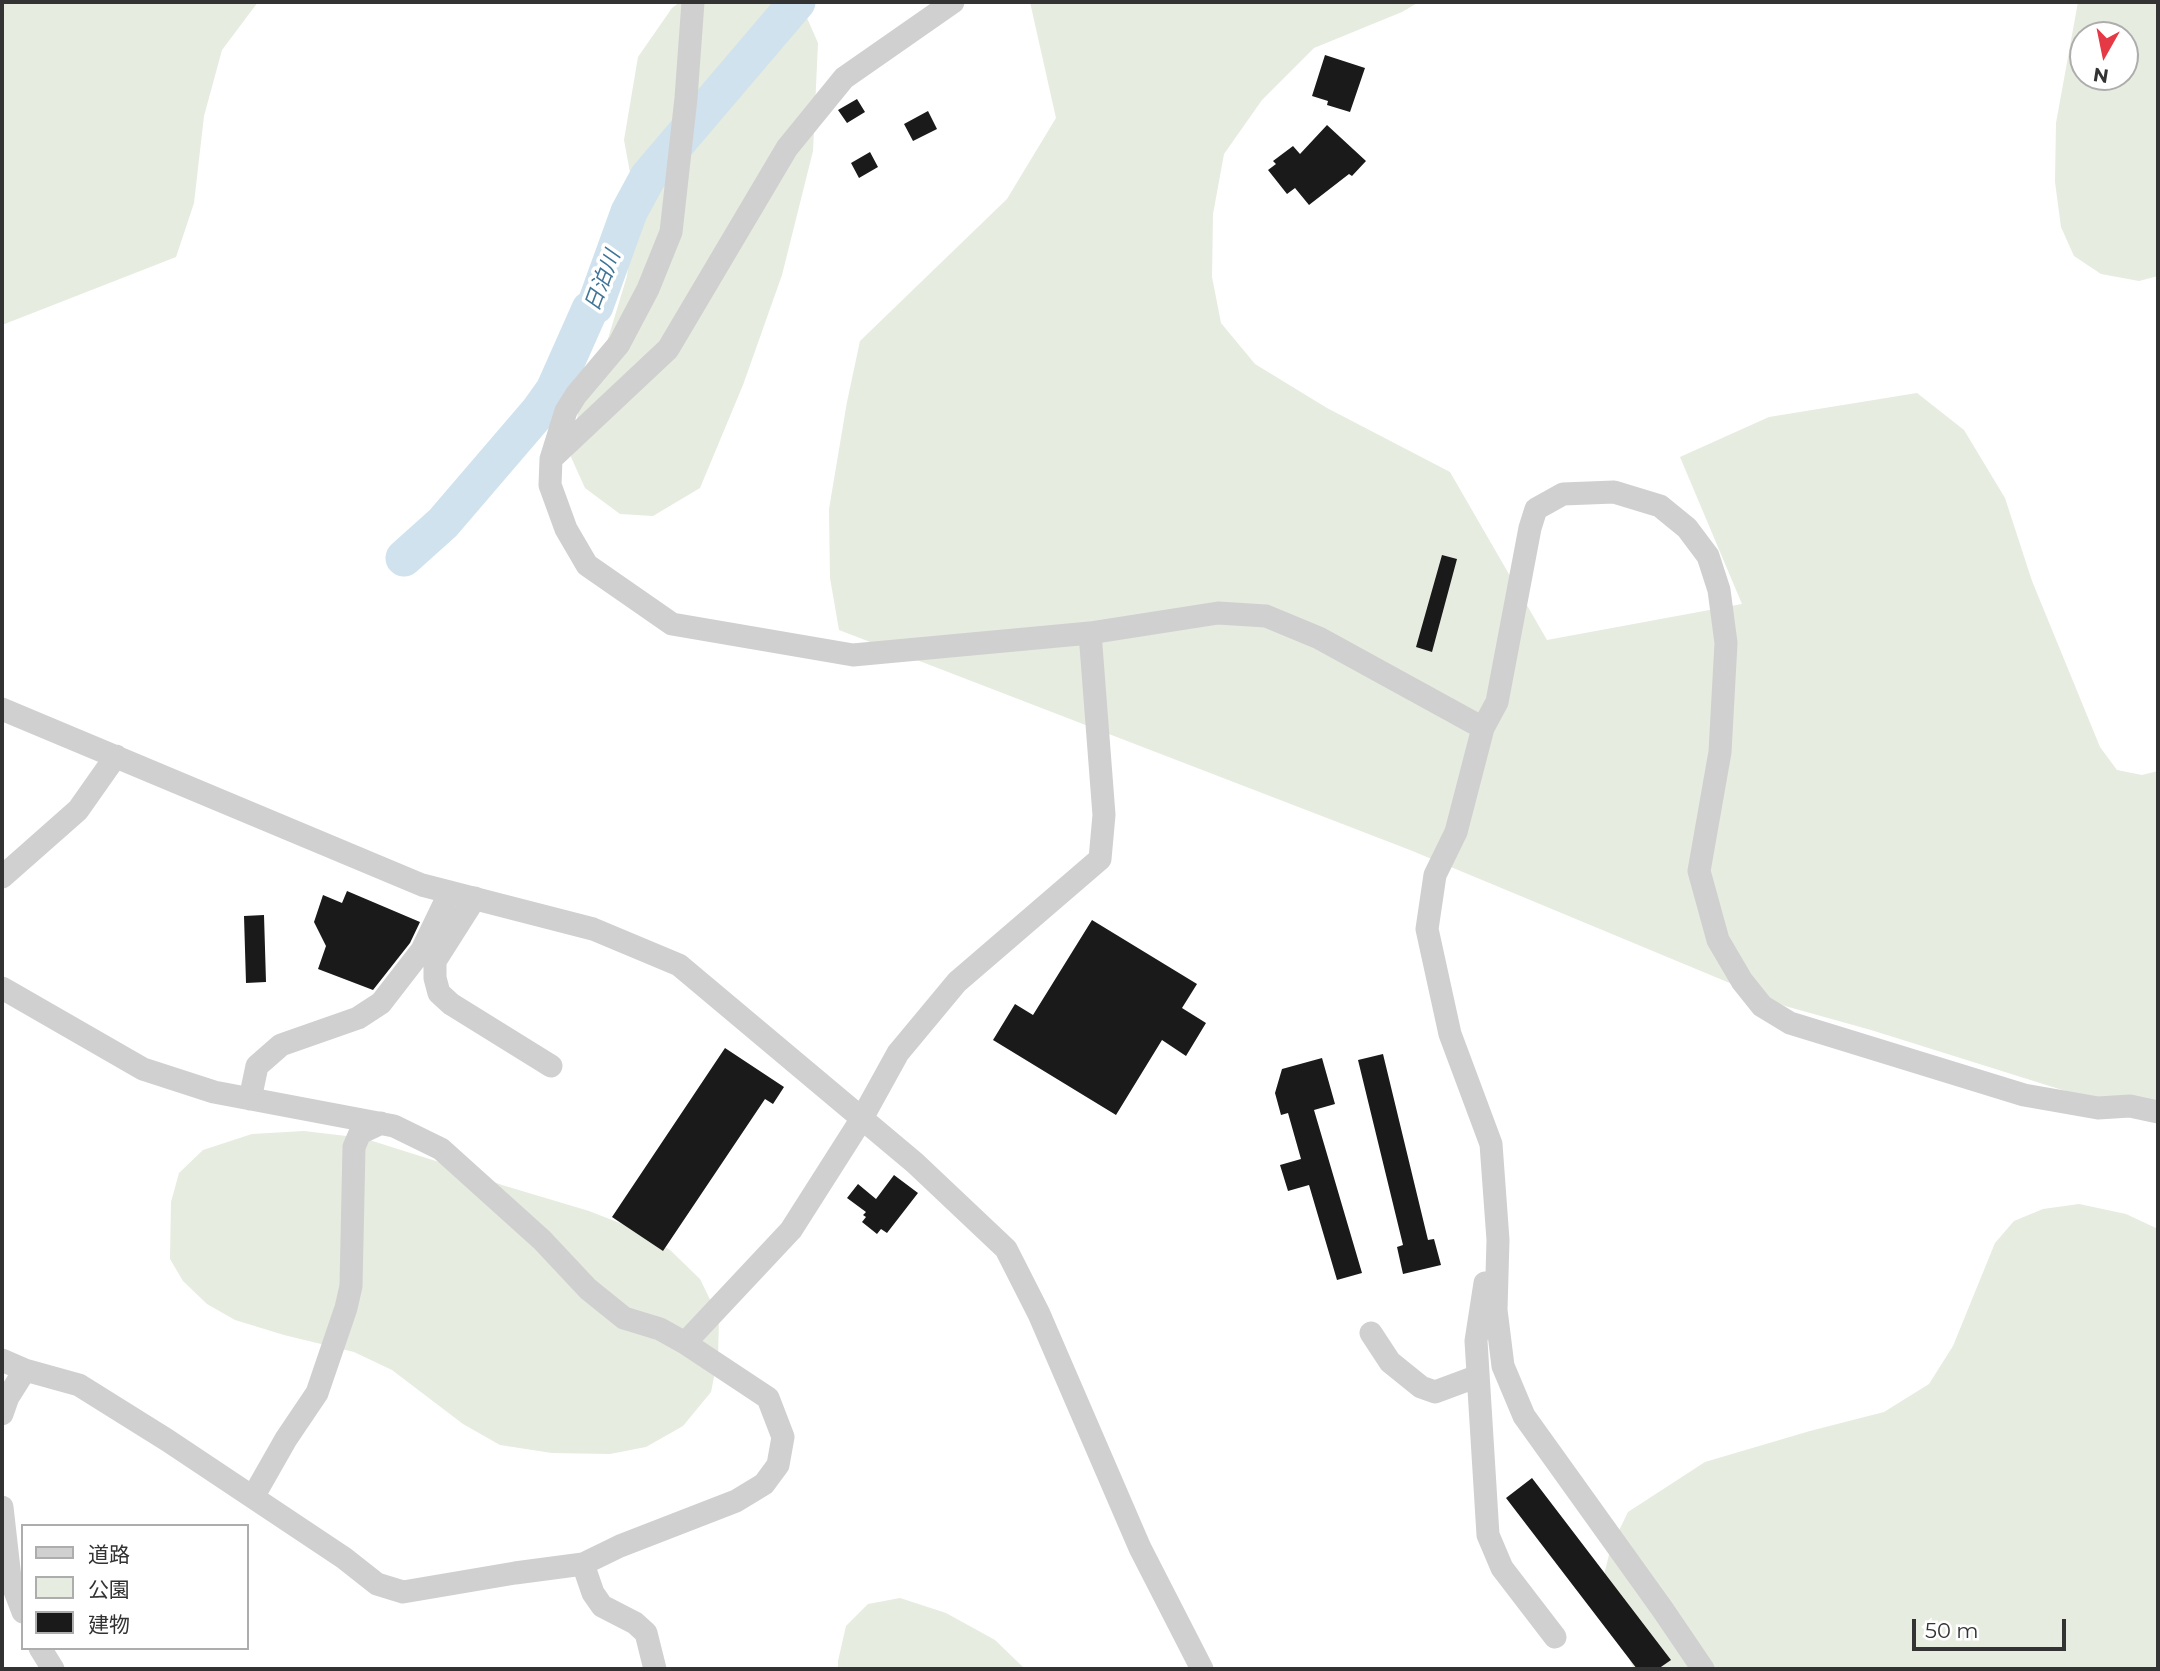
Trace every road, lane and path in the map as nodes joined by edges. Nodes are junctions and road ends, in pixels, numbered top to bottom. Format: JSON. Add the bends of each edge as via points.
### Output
{"nodes":[{"id":1,"x":693,"y":2,"type":"edge"},
{"id":2,"x":953,"y":2,"type":"edge"},
{"id":3,"x":551,"y":459,"type":"junction"},
{"id":4,"x":1090,"y":632,"type":"junction"},
{"id":5,"x":2,"y":709,"type":"edge"},
{"id":6,"x":1483,"y":728,"type":"junction"},
{"id":7,"x":116,"y":757,"type":"junction"},
{"id":8,"x":2,"y":877,"type":"edge"},
{"id":9,"x":450,"y":892,"type":"junction"},
{"id":10,"x":475,"y":898,"type":"junction"},
{"id":11,"x":2,"y":988,"type":"edge"},
{"id":12,"x":551,"y":1066,"type":"dead end"},
{"id":13,"x":250,"y":1098,"type":"junction"},
{"id":14,"x":2158,"y":1112,"type":"edge"},
{"id":15,"x":861,"y":1120,"type":"junction"},
{"id":16,"x":381,"y":1124,"type":"junction"},
{"id":17,"x":1497,"y":1262,"type":"junction"},
{"id":18,"x":1371,"y":1333,"type":"dead end"},
{"id":19,"x":685,"y":1343,"type":"junction"},
{"id":20,"x":2,"y":1360,"type":"edge"},
{"id":21,"x":25,"y":1370,"type":"junction"},
{"id":22,"x":1478,"y":1376,"type":"junction"},
{"id":23,"x":2,"y":1414,"type":"edge"},
{"id":24,"x":253,"y":1497,"type":"junction"},
{"id":25,"x":2,"y":1507,"type":"edge"},
{"id":26,"x":583,"y":1564,"type":"junction"},
{"id":27,"x":21,"y":1607,"type":"edge"},
{"id":28,"x":1555,"y":1637,"type":"dead end"},
{"id":29,"x":41,"y":1650,"type":"edge"},
{"id":30,"x":53,"y":1669,"type":"edge"},
{"id":31,"x":655,"y":1669,"type":"edge"},
{"id":32,"x":1202,"y":1669,"type":"edge"},
{"id":33,"x":1703,"y":1669,"type":"edge"}],
"edges":[{"from":1,"to":3,"type":"street","via":[[671,232],[619,344],[566,411]]},
{"from":2,"to":3,"type":"street","via":[[844,78],[787,148],[667,349]]},
{"from":3,"to":4,"type":"street","via":[[550,485],[566,529],[587,565],[673,624],[853,655]]},
{"from":4,"to":6,"type":"street","via":[[1218,613],[1266,616],[1319,638]]},
{"from":4,"to":15,"type":"street","via":[[1104,815],[1101,859],[957,982],[898,1053]]},
{"from":5,"to":7,"type":"street"},
{"from":6,"to":14,"type":"street","via":[[1497,702],[1536,509],[1563,494],[1614,492],[1660,506],[1687,528],[1709,556],[1719,590],[1726,643],[1720,752],[1699,872],[1718,940],[1748,990],[1762,1006],[1790,1023],[2024,1096]]},
{"from":6,"to":17,"type":"street","via":[[1456,832],[1435,875],[1427,929],[1450,1034],[1490,1144]]},
{"from":7,"to":8,"type":"street","via":[[78,810]]},
{"from":7,"to":9,"type":"street"},
{"from":9,"to":10,"type":"street"},
{"from":9,"to":13,"type":"street","via":[[422,950],[381,1003],[358,1018],[281,1045],[257,1066]]},
{"from":10,"to":12,"type":"street","via":[[435,961],[439,993]]},
{"from":10,"to":15,"type":"street","via":[[593,929],[679,965]]},
{"from":11,"to":13,"type":"street","via":[[143,1069]]},
{"from":13,"to":16,"type":"street"},
{"from":15,"to":19,"type":"street","via":[[790,1230]]},
{"from":15,"to":32,"type":"street","via":[[915,1163],[1006,1249],[1039,1314],[1140,1548]]},
{"from":16,"to":19,"type":"street","via":[[440,1149],[624,1318]]},
{"from":16,"to":24,"type":"street","via":[[360,1133],[354,1147],[351,1286],[317,1393]]},
{"from":17,"to":22,"type":"street","via":[[1486,1282],[1476,1341]]},
{"from":17,"to":33,"type":"street","via":[[1496,1310],[1503,1366],[1524,1416]]},
{"from":18,"to":22,"type":"street","via":[[1390,1362],[1420,1387],[1434,1392]]},
{"from":19,"to":26,"type":"street","via":[[768,1398],[783,1437],[778,1465],[764,1484],[736,1501]]},
{"from":20,"to":21,"type":"street"},
{"from":21,"to":23,"type":"street"},
{"from":21,"to":24,"type":"street","via":[[79,1385]]},
{"from":22,"to":28,"type":"street","via":[[1488,1535],[1502,1568]]},
{"from":24,"to":26,"type":"street","via":[[377,1584],[403,1592]]},
{"from":25,"to":27,"type":"street","via":[[10,1578]]},
{"from":26,"to":31,"type":"street","via":[[602,1606],[646,1633]]},
{"from":29,"to":30,"type":"street"}]}
